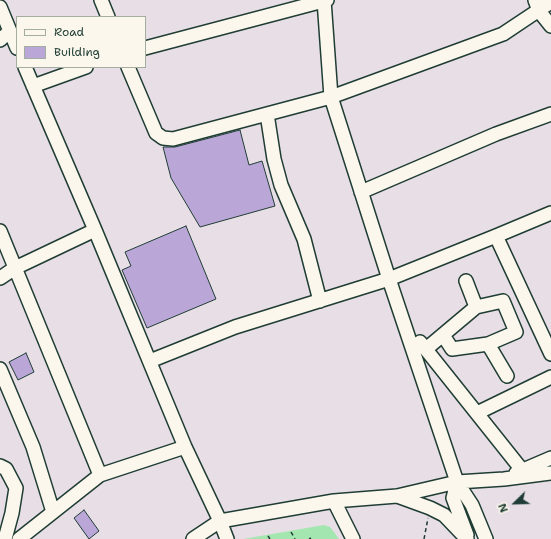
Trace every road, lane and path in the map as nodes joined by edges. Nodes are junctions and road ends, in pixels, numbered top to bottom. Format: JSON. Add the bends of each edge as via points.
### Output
{"nodes":[{"id":1,"x":101,"y":0,"type":"edge"},
{"id":2,"x":325,"y":0,"type":"edge"},
{"id":3,"x":551,"y":2,"type":"edge"},
{"id":4,"x":537,"y":5,"type":"edge"},
{"id":5,"x":0,"y":7,"type":"edge"},
{"id":6,"x":108,"y":16,"type":"edge"},
{"id":7,"x":551,"y":26,"type":"edge"},
{"id":8,"x":10,"y":31,"type":"junction"},
{"id":9,"x":0,"y":40,"type":"edge"},
{"id":10,"x":16,"y":46,"type":"edge"},
{"id":11,"x":146,"y":48,"type":"edge"},
{"id":12,"x":25,"y":68,"type":"edge"},
{"id":13,"x":83,"y":68,"type":"edge"},
{"id":14,"x":128,"y":68,"type":"edge"},
{"id":15,"x":33,"y":86,"type":"junction"},
{"id":16,"x":331,"y":97,"type":"junction"},
{"id":17,"x":267,"y":114,"type":"junction"},
{"id":18,"x":551,"y":114,"type":"edge"},
{"id":19,"x":361,"y":192,"type":"junction"},
{"id":20,"x":551,"y":213,"type":"edge"},
{"id":21,"x":95,"y":230,"type":"junction"},
{"id":22,"x":0,"y":231,"type":"edge"},
{"id":23,"x":496,"y":236,"type":"junction"},
{"id":24,"x":15,"y":268,"type":"junction"},
{"id":25,"x":0,"y":278,"type":"edge"},
{"id":26,"x":389,"y":279,"type":"junction"},
{"id":27,"x":466,"y":281,"type":"dead end"},
{"id":28,"x":320,"y":301,"type":"junction"},
{"id":29,"x":476,"y":307,"type":"junction"},
{"id":30,"x":403,"y":321,"type":"junction"},
{"id":31,"x":443,"y":335,"type":"junction"},
{"id":32,"x":488,"y":344,"type":"junction"},
{"id":33,"x":426,"y":349,"type":"junction"},
{"id":34,"x":551,"y":354,"type":"edge"},
{"id":35,"x":150,"y":361,"type":"junction"},
{"id":36,"x":0,"y":369,"type":"edge"},
{"id":37,"x":507,"y":376,"type":"dead end"},
{"id":38,"x":551,"y":377,"type":"edge"},
{"id":39,"x":477,"y":413,"type":"junction"},
{"id":40,"x":185,"y":447,"type":"junction"},
{"id":41,"x":551,"y":458,"type":"edge"},
{"id":42,"x":0,"y":466,"type":"edge"},
{"id":43,"x":522,"y":470,"type":"junction"},
{"id":44,"x":551,"y":473,"type":"edge"},
{"id":45,"x":100,"y":475,"type":"junction"},
{"id":46,"x":504,"y":479,"type":"junction"},
{"id":47,"x":457,"y":482,"type":"junction"},
{"id":48,"x":397,"y":496,"type":"junction"},
{"id":49,"x":334,"y":501,"type":"junction"},
{"id":50,"x":53,"y":512,"type":"junction"},
{"id":51,"x":220,"y":521,"type":"junction"},
{"id":52,"x":291,"y":532,"type":"dead end"},
{"id":53,"x":5,"y":539,"type":"edge"},
{"id":54,"x":19,"y":539,"type":"edge"},
{"id":55,"x":193,"y":539,"type":"edge"},
{"id":56,"x":227,"y":539,"type":"edge"},
{"id":57,"x":294,"y":539,"type":"edge"},
{"id":58,"x":353,"y":539,"type":"edge"},
{"id":59,"x":468,"y":539,"type":"edge"},
{"id":60,"x":486,"y":539,"type":"edge"}],
"edges":[{"from":1,"to":6,"type":"street"},
{"from":2,"to":11,"type":"street"},
{"from":2,"to":16,"type":"street"},
{"from":3,"to":4,"type":"street"},
{"from":4,"to":7,"type":"street"},
{"from":4,"to":16,"type":"street","via":[[503,34]]},
{"from":5,"to":8,"type":"street"},
{"from":8,"to":9,"type":"street"},
{"from":8,"to":10,"type":"street"},
{"from":12,"to":15,"type":"street"},
{"from":13,"to":15,"type":"street"},
{"from":14,"to":17,"type":"street","via":[[156,133],[163,138],[172,139]]},
{"from":15,"to":21,"type":"street"},
{"from":16,"to":17,"type":"street"},
{"from":16,"to":19,"type":"street"},
{"from":17,"to":28,"type":"street","via":[[281,185],[304,239]]},
{"from":18,"to":19,"type":"street","via":[[496,134]]},
{"from":19,"to":26,"type":"street"},
{"from":20,"to":23,"type":"street"},
{"from":21,"to":24,"type":"street"},
{"from":21,"to":35,"type":"street"},
{"from":22,"to":24,"type":"street"},
{"from":23,"to":26,"type":"street"},
{"from":23,"to":34,"type":"street"},
{"from":24,"to":25,"type":"street"},
{"from":24,"to":45,"type":"street"},
{"from":26,"to":28,"type":"street"},
{"from":26,"to":30,"type":"street"},
{"from":27,"to":29,"type":"street"},
{"from":28,"to":35,"type":"street","via":[[235,328]]},
{"from":29,"to":31,"type":"street"},
{"from":29,"to":32,"type":"street","via":[[503,301],[516,332]]},
{"from":30,"to":33,"type":"street"},
{"from":30,"to":47,"type":"street"},
{"from":31,"to":32,"type":"street","via":[[452,349]]},
{"from":31,"to":33,"type":"street"},
{"from":32,"to":37,"type":"street"},
{"from":33,"to":39,"type":"street"},
{"from":35,"to":40,"type":"street"},
{"from":36,"to":50,"type":"street","via":[[33,447]]},
{"from":38,"to":39,"type":"street"},
{"from":39,"to":43,"type":"street"},
{"from":40,"to":45,"type":"street"},
{"from":40,"to":51,"type":"street"},
{"from":41,"to":43,"type":"street"},
{"from":42,"to":53,"type":"street","via":[[6,469],[16,488]]},
{"from":43,"to":46,"type":"street"},
{"from":44,"to":46,"type":"street"},
{"from":45,"to":50,"type":"street"},
{"from":46,"to":47,"type":"street"},
{"from":47,"to":48,"type":"street"},
{"from":47,"to":59,"type":"street","via":[[453,498]]},
{"from":47,"to":60,"type":"street","via":[[472,505]]},
{"from":48,"to":49,"type":"street"},
{"from":48,"to":59,"type":"street","via":[[444,515]]},
{"from":49,"to":51,"type":"street"},
{"from":49,"to":58,"type":"street"},
{"from":50,"to":54,"type":"street"},
{"from":51,"to":55,"type":"street"},
{"from":51,"to":56,"type":"street"},
{"from":52,"to":57,"type":"path"}]}
